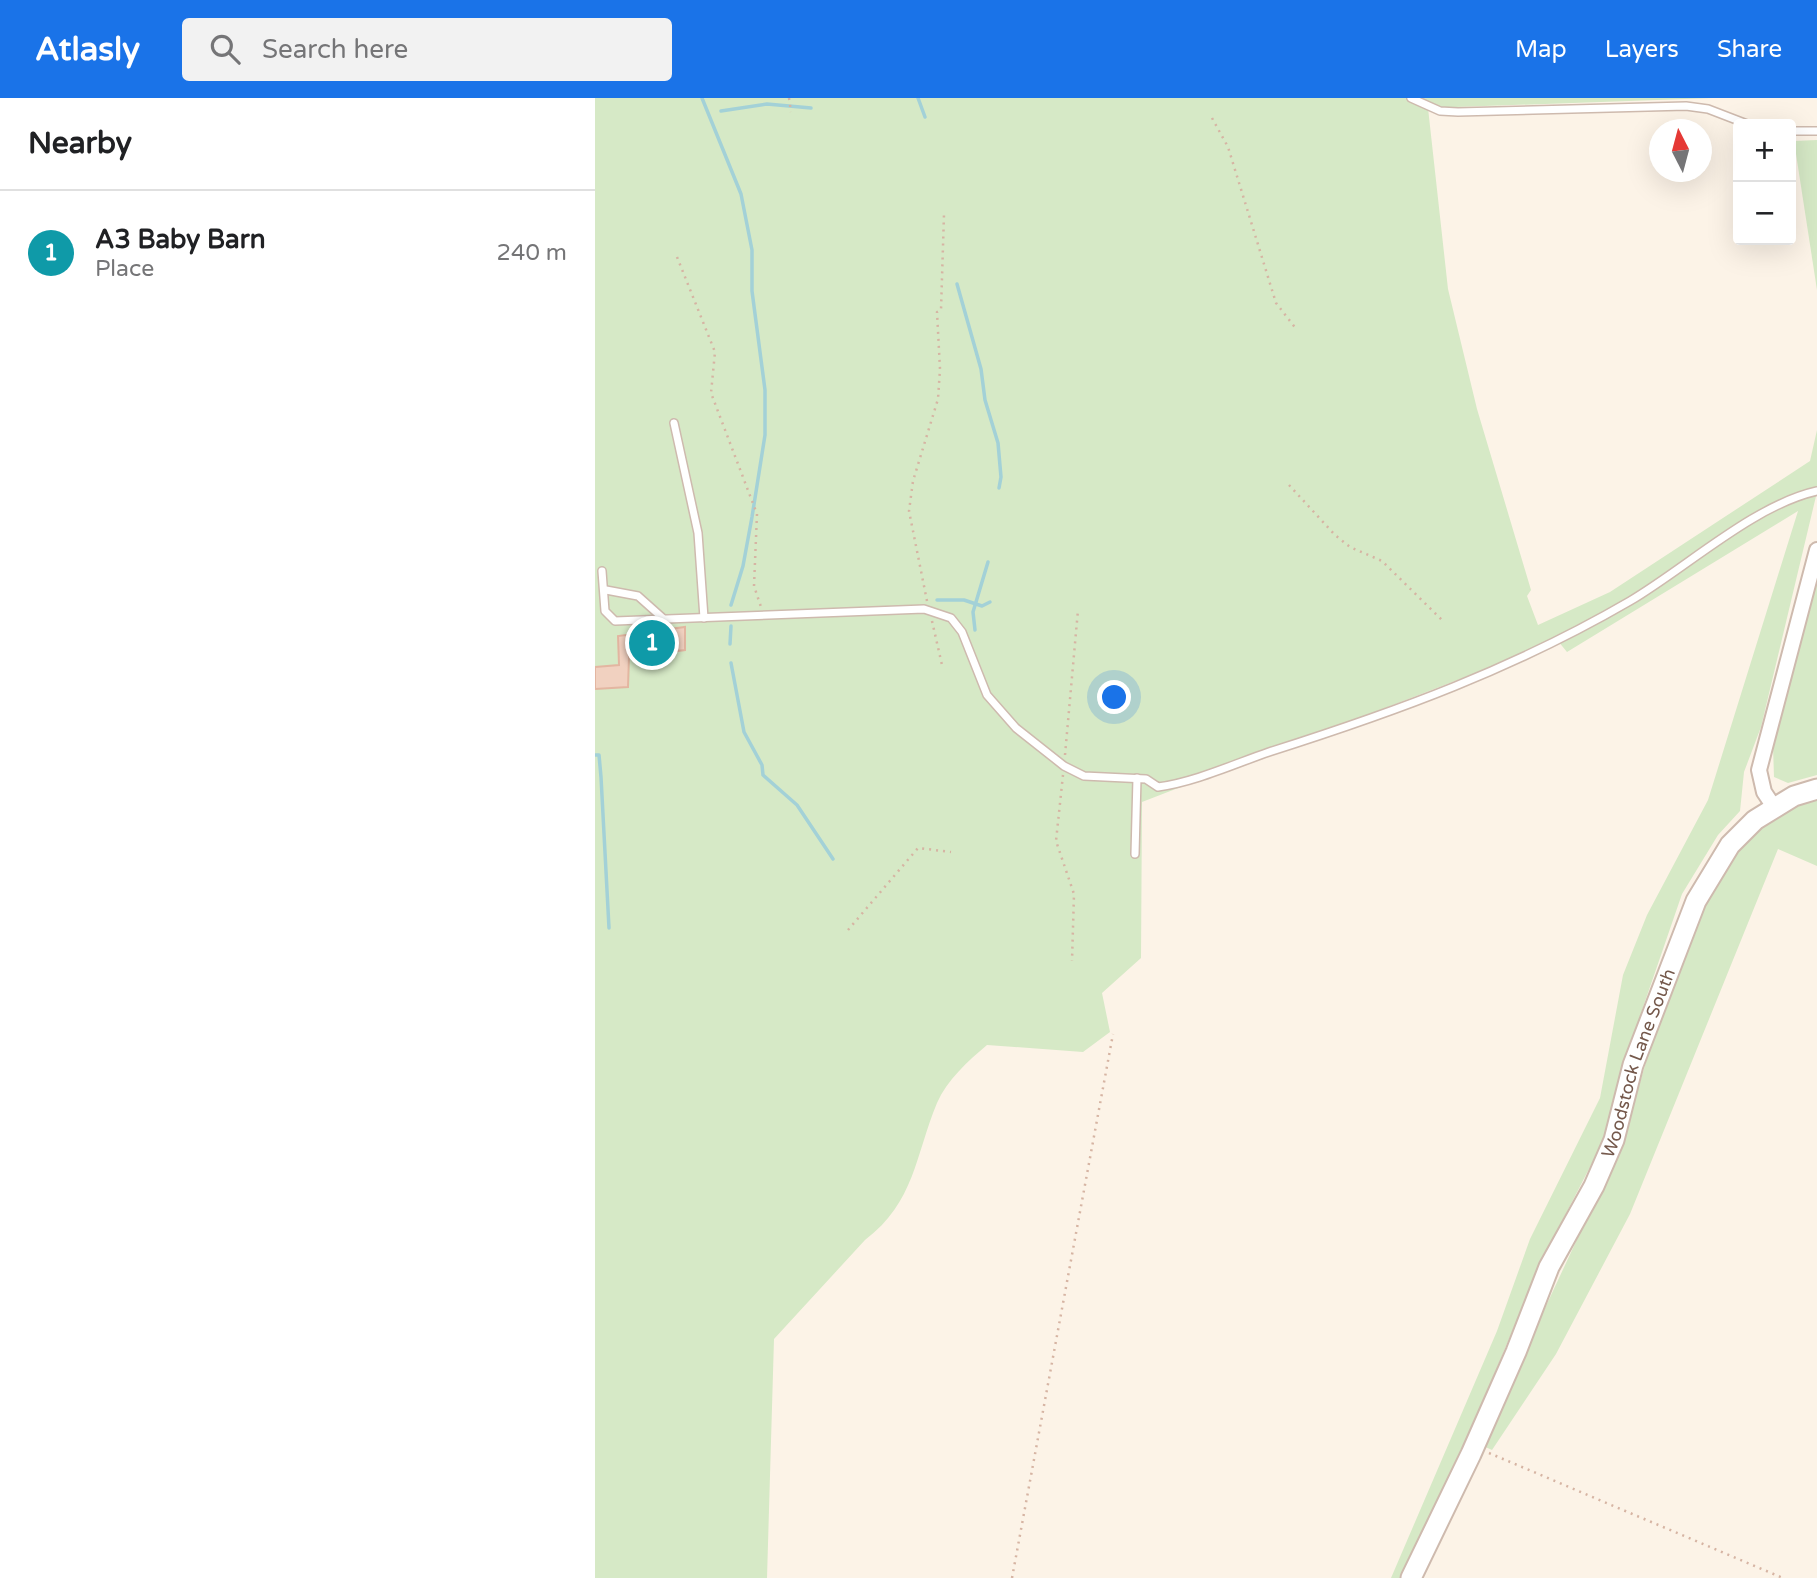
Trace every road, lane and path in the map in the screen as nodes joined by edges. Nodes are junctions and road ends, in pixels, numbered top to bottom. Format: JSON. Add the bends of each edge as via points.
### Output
{"nodes":[{"id":1,"x":789,"y":98,"type":"edge"},
{"id":2,"x":1411,"y":98,"type":"edge"},
{"id":3,"x":791,"y":112,"type":"dead end"},
{"id":4,"x":1212,"y":117,"type":"dead end"},
{"id":5,"x":1734,"y":119,"type":"edge"},
{"id":6,"x":1796,"y":131,"type":"edge"},
{"id":7,"x":1817,"y":131,"type":"edge"},
{"id":8,"x":944,"y":214,"type":"dead end"},
{"id":9,"x":677,"y":257,"type":"dead end"},
{"id":10,"x":1297,"y":330,"type":"dead end"},
{"id":11,"x":674,"y":424,"type":"dead end"},
{"id":12,"x":1289,"y":485,"type":"dead end"},
{"id":13,"x":1817,"y":491,"type":"edge"},
{"id":14,"x":1817,"y":550,"type":"edge"},
{"id":15,"x":602,"y":571,"type":"dead end"},
{"id":16,"x":606,"y":590,"type":"junction"},
{"id":17,"x":1078,"y":610,"type":"dead end"},
{"id":18,"x":763,"y":614,"type":"junction"},
{"id":19,"x":704,"y":618,"type":"junction"},
{"id":20,"x":666,"y":621,"type":"junction"},
{"id":21,"x":1444,"y":622,"type":"dead end"},
{"id":22,"x":943,"y":665,"type":"dead end"},
{"id":23,"x":1065,"y":766,"type":"junction"},
{"id":24,"x":1137,"y":778,"type":"junction"},
{"id":25,"x":1817,"y":789,"type":"edge"},
{"id":26,"x":1774,"y":807,"type":"junction"},
{"id":27,"x":951,"y":852,"type":"dead end"},
{"id":28,"x":1135,"y":854,"type":"dead end"},
{"id":29,"x":848,"y":930,"type":"dead end"},
{"id":30,"x":1072,"y":961,"type":"dead end"},
{"id":31,"x":1113,"y":1034,"type":"dead end"},
{"id":32,"x":1474,"y":1448,"type":"junction"},
{"id":33,"x":1012,"y":1578,"type":"edge"},
{"id":34,"x":1411,"y":1578,"type":"edge"},
{"id":35,"x":1783,"y":1578,"type":"edge"}],
"edges":[{"from":1,"to":3,"type":"path"},
{"from":2,"to":5,"type":"lane","via":[[1440,111],[1686,106]]},
{"from":4,"to":10,"type":"path","via":[[1228,146],[1276,303]]},
{"from":6,"to":7,"type":"lane"},
{"from":8,"to":22,"type":"path","via":[[944,280],[937,312],[938,399],[913,481],[909,511],[914,550]]},
{"from":9,"to":18,"type":"path","via":[[715,352],[711,393],[757,514],[754,586]]},
{"from":11,"to":19,"type":"lane","via":[[698,533]]},
{"from":12,"to":21,"type":"path","via":[[1335,535],[1382,561]]},
{"from":13,"to":24,"type":"lane","via":[[1725,536],[1642,594],[1567,638],[1500,668],[1394,712],[1166,786]]},
{"from":14,"to":26,"type":"street","via":[[1759,770],[1764,792]]},
{"from":15,"to":16,"type":"lane"},
{"from":16,"to":20,"type":"lane","via":[[638,596]]},
{"from":16,"to":20,"type":"lane","via":[[605,611],[615,621]]},
{"from":17,"to":23,"type":"path"},
{"from":18,"to":19,"type":"lane"},
{"from":18,"to":23,"type":"lane","via":[[924,609],[951,618],[962,632],[986,695],[1016,728]]},
{"from":19,"to":20,"type":"lane"},
{"from":23,"to":24,"type":"lane","via":[[1084,776]]},
{"from":23,"to":30,"type":"path","via":[[1056,841],[1074,894]]},
{"from":24,"to":28,"type":"lane"},
{"from":25,"to":26,"type":"street","name":"Woodstock Lane South"},
{"from":26,"to":32,"type":"street","name":"Woodstock Lane South","via":[[1730,845],[1696,901],[1633,1065],[1613,1140],[1594,1186],[1549,1267]]},
{"from":27,"to":29,"type":"path","via":[[918,848]]},
{"from":31,"to":33,"type":"path"},
{"from":32,"to":34,"type":"street","name":"Woodstock Lane South"},
{"from":32,"to":35,"type":"path"}]}
